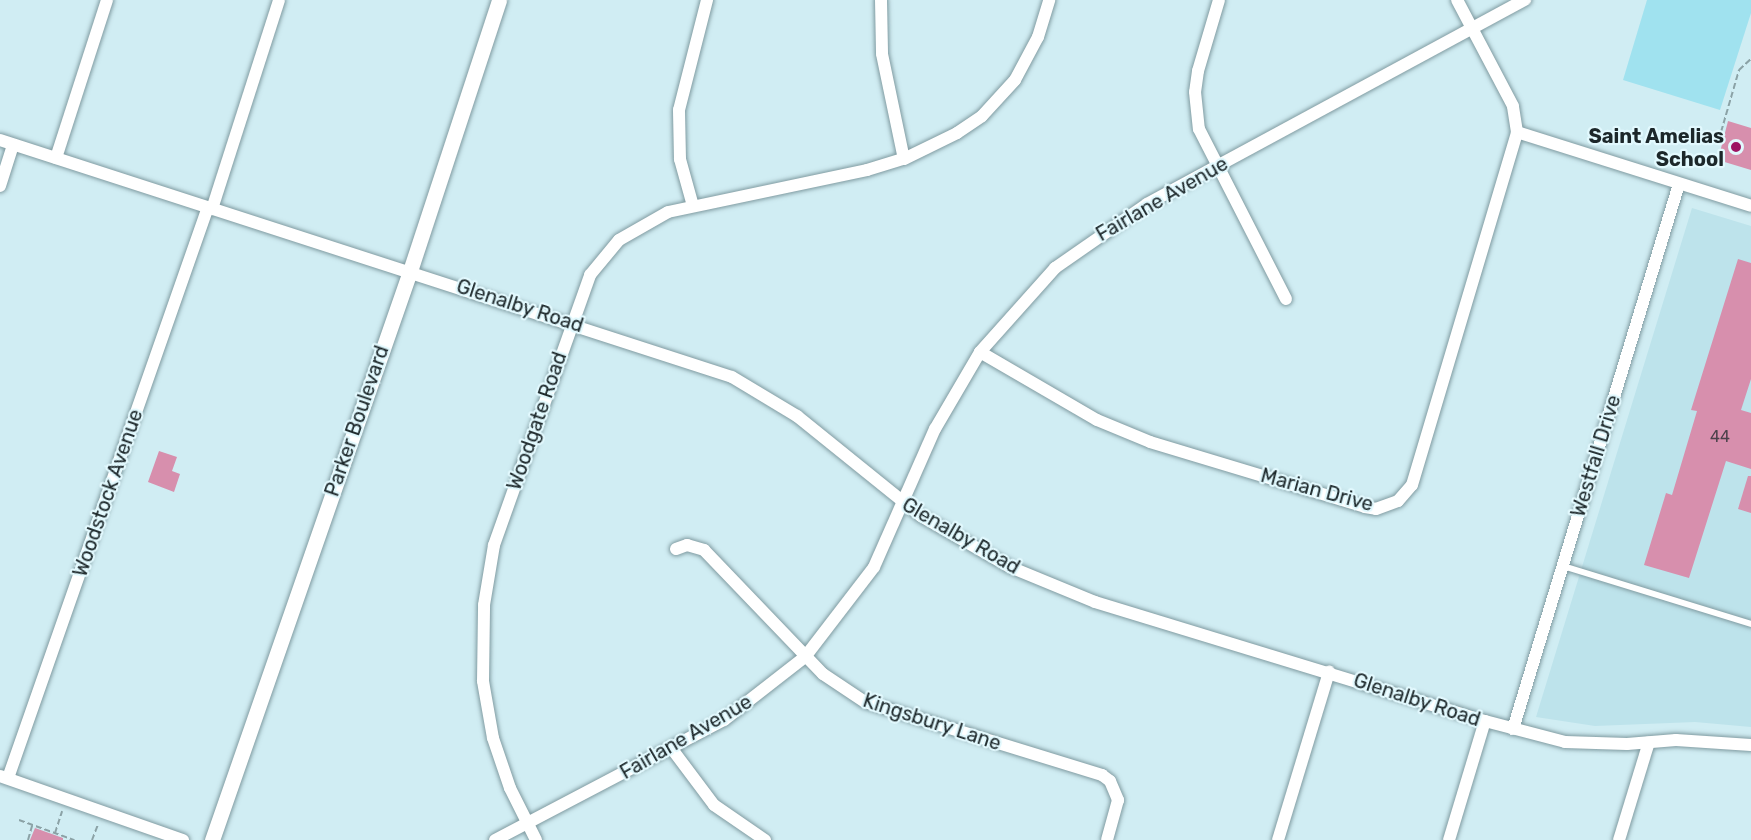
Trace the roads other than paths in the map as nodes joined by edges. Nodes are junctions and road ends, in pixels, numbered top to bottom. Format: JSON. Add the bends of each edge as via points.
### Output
{"nodes":[{"id":1,"x":107,"y":0,"type":"edge"},
{"id":2,"x":279,"y":0,"type":"edge"},
{"id":3,"x":499,"y":0,"type":"edge"},
{"id":4,"x":707,"y":0,"type":"edge"},
{"id":5,"x":881,"y":0,"type":"edge"},
{"id":6,"x":1049,"y":0,"type":"edge"},
{"id":7,"x":1219,"y":0,"type":"edge"},
{"id":8,"x":1457,"y":0,"type":"edge"},
{"id":9,"x":1525,"y":0,"type":"edge"},
{"id":10,"x":1472,"y":28,"type":"junction"},
{"id":11,"x":1517,"y":132,"type":"junction"},
{"id":12,"x":0,"y":140,"type":"edge"},
{"id":13,"x":13,"y":145,"type":"junction"},
{"id":14,"x":56,"y":158,"type":"junction"},
{"id":15,"x":904,"y":159,"type":"junction"},
{"id":16,"x":1216,"y":167,"type":"junction"},
{"id":17,"x":1679,"y":184,"type":"junction"},
{"id":18,"x":0,"y":186,"type":"edge"},
{"id":19,"x":693,"y":206,"type":"junction"},
{"id":20,"x":1751,"y":206,"type":"edge"},
{"id":21,"x":210,"y":208,"type":"junction"},
{"id":22,"x":410,"y":271,"type":"junction"},
{"id":23,"x":1286,"y":299,"type":"dead end"},
{"id":24,"x":571,"y":323,"type":"junction"},
{"id":25,"x":980,"y":352,"type":"junction"},
{"id":26,"x":903,"y":504,"type":"junction"},
{"id":27,"x":676,"y":549,"type":"dead end"},
{"id":28,"x":1563,"y":566,"type":"junction"},
{"id":29,"x":1751,"y":624,"type":"edge"},
{"id":30,"x":805,"y":657,"type":"junction"},
{"id":31,"x":1329,"y":672,"type":"junction"},
{"id":32,"x":1485,"y":721,"type":"junction"},
{"id":33,"x":1513,"y":729,"type":"junction"},
{"id":34,"x":1649,"y":742,"type":"junction"},
{"id":35,"x":1751,"y":745,"type":"edge"},
{"id":36,"x":672,"y":748,"type":"junction"},
{"id":37,"x":4,"y":777,"type":"edge"},
{"id":38,"x":526,"y":824,"type":"junction"},
{"id":39,"x":183,"y":840,"type":"edge"},
{"id":40,"x":212,"y":840,"type":"edge"},
{"id":41,"x":495,"y":840,"type":"edge"},
{"id":42,"x":536,"y":840,"type":"edge"},
{"id":43,"x":765,"y":840,"type":"edge"},
{"id":44,"x":1107,"y":840,"type":"edge"},
{"id":45,"x":1278,"y":840,"type":"edge"},
{"id":46,"x":1449,"y":840,"type":"edge"},
{"id":47,"x":1619,"y":840,"type":"edge"}],
"edges":[{"from":1,"to":14,"type":"street"},
{"from":2,"to":21,"type":"street","name":"Woodstock Avenue"},
{"from":3,"to":22,"type":"street","name":"Parker Boulevard"},
{"from":4,"to":19,"type":"street","via":[[679,110],[680,159]]},
{"from":5,"to":15,"type":"street","via":[[887,89]]},
{"from":6,"to":15,"type":"street","name":"Woodgate Road","via":[[1028,59],[1000,99],[957,133]]},
{"from":7,"to":16,"type":"street","via":[[1195,92],[1199,129]]},
{"from":8,"to":10,"type":"street"},
{"from":9,"to":10,"type":"street","name":"Fairlane Avenue"},
{"from":10,"to":11,"type":"street","via":[[1513,106]]},
{"from":10,"to":16,"type":"street","name":"Fairlane Avenue"},
{"from":11,"to":17,"type":"street"},
{"from":11,"to":25,"type":"street","name":"Marian Drive","via":[[1412,485],[1387,507],[1365,507],[1129,435]]},
{"from":12,"to":13,"type":"street","name":"Glenalby Road"},
{"from":13,"to":14,"type":"street","name":"Glenalby Road"},
{"from":13,"to":18,"type":"street"},
{"from":14,"to":21,"type":"street","name":"Glenalby Road"},
{"from":15,"to":19,"type":"street","name":"Woodgate Road"},
{"from":16,"to":23,"type":"street"},
{"from":16,"to":25,"type":"street","name":"Fairlane Avenue","via":[[1127,216],[1055,268]]},
{"from":17,"to":20,"type":"street"},
{"from":17,"to":28,"type":"street","name":"Westfall Drive"},
{"from":19,"to":24,"type":"street","name":"Woodgate Road","via":[[649,220],[619,240],[591,275]]},
{"from":21,"to":22,"type":"street","name":"Glenalby Road"},
{"from":21,"to":37,"type":"street","name":"Woodstock Avenue"},
{"from":22,"to":24,"type":"street","name":"Glenalby Road"},
{"from":22,"to":40,"type":"street","name":"Parker Boulevard"},
{"from":24,"to":26,"type":"street","name":"Glenalby Road","via":[[696,363],[766,395]]},
{"from":24,"to":38,"type":"street","name":"Woodgate Road","via":[[494,544],[484,605],[482,650],[487,712],[500,763]]},
{"from":25,"to":26,"type":"street","name":"Fairlane Avenue","via":[[934,429]]},
{"from":26,"to":30,"type":"street","name":"Fairlane Avenue","via":[[874,567]]},
{"from":26,"to":31,"type":"street","name":"Glenalby Road","via":[[969,546],[1052,586]]},
{"from":27,"to":30,"type":"street","name":"Kingsbury Lane","via":[[687,545],[704,550]]},
{"from":28,"to":29,"type":"lane"},
{"from":28,"to":33,"type":"street","name":"Westfall Drive"},
{"from":30,"to":36,"type":"street","name":"Fairlane Avenue","via":[[756,698]]},
{"from":30,"to":44,"type":"street","name":"Kingsbury Lane","via":[[865,702],[1102,775],[1110,781],[1118,800]]},
{"from":31,"to":32,"type":"street","name":"Glenalby Road"},
{"from":31,"to":45,"type":"street"},
{"from":32,"to":33,"type":"street","name":"Glenalby Road"},
{"from":32,"to":46,"type":"street"},
{"from":33,"to":34,"type":"street","name":"Glenalby Road","via":[[1586,744]]},
{"from":34,"to":35,"type":"street","name":"Glenalby Road","via":[[1708,740]]},
{"from":34,"to":47,"type":"street"},
{"from":36,"to":38,"type":"street","name":"Fairlane Avenue"},
{"from":36,"to":43,"type":"street","via":[[714,805]]},
{"from":37,"to":39,"type":"street"},
{"from":38,"to":41,"type":"street","name":"Fairlane Avenue"},
{"from":38,"to":42,"type":"street","name":"Woodgate Road"}]}
